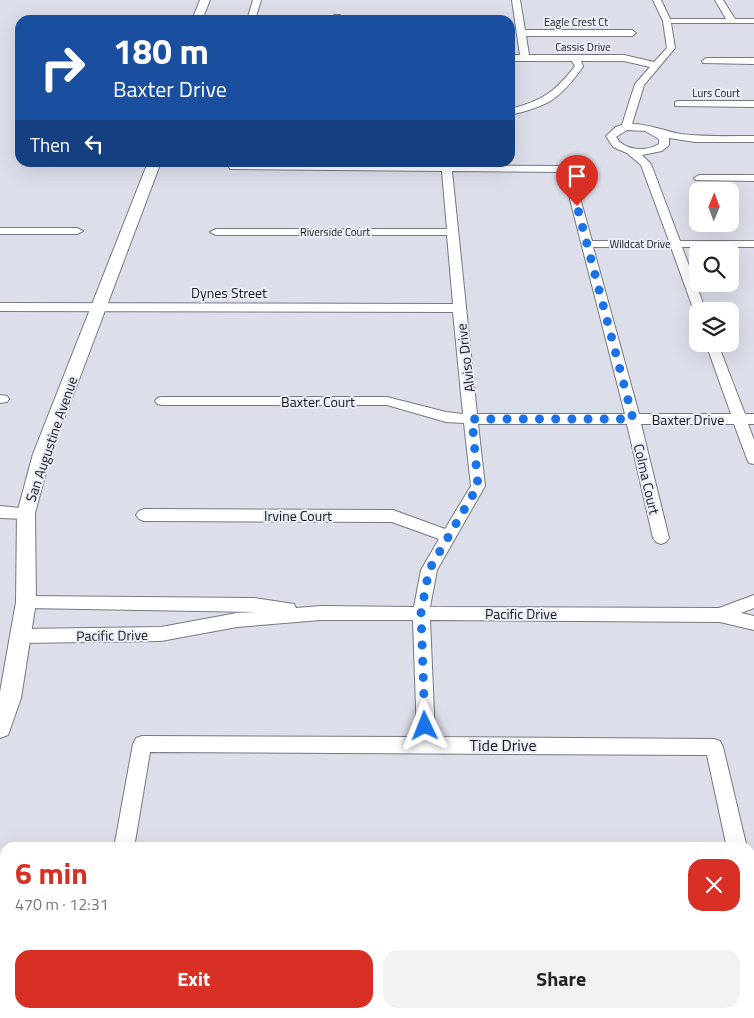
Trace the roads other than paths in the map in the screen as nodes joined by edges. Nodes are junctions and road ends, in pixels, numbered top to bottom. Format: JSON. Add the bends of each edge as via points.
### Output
{"nodes":[{"id":1,"x":205,"y":0,"type":"edge"},
{"id":2,"x":257,"y":0,"type":"edge"},
{"id":3,"x":516,"y":0,"type":"edge"},
{"id":4,"x":657,"y":0,"type":"edge"},
{"id":5,"x":719,"y":0,"type":"edge"},
{"id":6,"x":199,"y":15,"type":"edge"},
{"id":7,"x":252,"y":15,"type":"edge"},
{"id":8,"x":667,"y":21,"type":"junction"},
{"id":9,"x":732,"y":21,"type":"junction"},
{"id":10,"x":754,"y":21,"type":"edge"},
{"id":11,"x":521,"y":33,"type":"junction"},
{"id":12,"x":632,"y":33,"type":"dead end"},
{"id":13,"x":515,"y":58,"type":"edge"},
{"id":14,"x":525,"y":58,"type":"junction"},
{"id":15,"x":576,"y":59,"type":"junction"},
{"id":16,"x":706,"y":61,"type":"dead end"},
{"id":17,"x":754,"y":61,"type":"edge"},
{"id":18,"x":655,"y":65,"type":"junction"},
{"id":19,"x":678,"y":104,"type":"dead end"},
{"id":20,"x":754,"y":104,"type":"edge"},
{"id":21,"x":515,"y":111,"type":"edge"},
{"id":22,"x":632,"y":112,"type":"junction"},
{"id":23,"x":626,"y":127,"type":"junction"},
{"id":24,"x":648,"y":128,"type":"junction"},
{"id":25,"x":754,"y":139,"type":"edge"},
{"id":26,"x":663,"y":140,"type":"junction"},
{"id":27,"x":630,"y":150,"type":"junction"},
{"id":28,"x":652,"y":151,"type":"junction"},
{"id":29,"x":646,"y":164,"type":"junction"},
{"id":30,"x":154,"y":167,"type":"edge"},
{"id":31,"x":234,"y":167,"type":"dead end"},
{"id":32,"x":447,"y":168,"type":"junction"},
{"id":33,"x":699,"y":178,"type":"dead end"},
{"id":34,"x":754,"y":178,"type":"edge"},
{"id":35,"x":77,"y":231,"type":"dead end"},
{"id":36,"x":0,"y":232,"type":"edge"},
{"id":37,"x":216,"y":232,"type":"dead end"},
{"id":38,"x":453,"y":232,"type":"junction"},
{"id":39,"x":587,"y":244,"type":"junction"},
{"id":40,"x":676,"y":244,"type":"junction"},
{"id":41,"x":754,"y":244,"type":"edge"},
{"id":42,"x":697,"y":302,"type":"edge"},
{"id":43,"x":0,"y":307,"type":"edge"},
{"id":44,"x":98,"y":307,"type":"junction"},
{"id":45,"x":459,"y":308,"type":"junction"},
{"id":46,"x":716,"y":352,"type":"edge"},
{"id":47,"x":162,"y":401,"type":"dead end"},
{"id":48,"x":472,"y":419,"type":"junction"},
{"id":49,"x":633,"y":419,"type":"junction"},
{"id":50,"x":747,"y":419,"type":"edge"},
{"id":51,"x":754,"y":460,"type":"edge"},
{"id":52,"x":0,"y":512,"type":"edge"},
{"id":53,"x":26,"y":513,"type":"junction"},
{"id":54,"x":144,"y":515,"type":"dead end"},
{"id":55,"x":449,"y":536,"type":"junction"},
{"id":56,"x":661,"y":538,"type":"dead end"},
{"id":57,"x":754,"y":601,"type":"edge"},
{"id":58,"x":26,"y":602,"type":"junction"},
{"id":59,"x":321,"y":613,"type":"junction"},
{"id":60,"x":421,"y":613,"type":"junction"},
{"id":61,"x":720,"y":615,"type":"junction"},
{"id":62,"x":754,"y":623,"type":"edge"},
{"id":63,"x":21,"y":636,"type":"junction"},
{"id":64,"x":0,"y":728,"type":"edge"},
{"id":65,"x":426,"y":745,"type":"junction"},
{"id":66,"x":125,"y":842,"type":"edge"},
{"id":67,"x":736,"y":842,"type":"edge"}],
"edges":[{"from":1,"to":6,"type":"street"},
{"from":2,"to":7,"type":"street"},
{"from":3,"to":11,"type":"street"},
{"from":4,"to":8,"type":"street"},
{"from":5,"to":9,"type":"street"},
{"from":8,"to":9,"type":"street"},
{"from":8,"to":18,"type":"street","via":[[671,48]]},
{"from":9,"to":10,"type":"street"},
{"from":11,"to":12,"type":"street","name":"Eagle Crest Ct"},
{"from":11,"to":14,"type":"street"},
{"from":13,"to":14,"type":"street","name":"Cassis Drive"},
{"from":14,"to":15,"type":"street","name":"Cassis Drive"},
{"from":15,"to":18,"type":"street","name":"Cassis Drive","via":[[624,58]]},
{"from":15,"to":21,"type":"street","via":[[579,66],[560,92],[538,105]]},
{"from":16,"to":17,"type":"street"},
{"from":18,"to":22,"type":"street","via":[[640,84]]},
{"from":19,"to":20,"type":"street","name":"Lurs Court"},
{"from":22,"to":23,"type":"street"},
{"from":22,"to":24,"type":"street"},
{"from":23,"to":24,"type":"street"},
{"from":23,"to":27,"type":"street","via":[[614,132],[612,140]]},
{"from":24,"to":26,"type":"street"},
{"from":25,"to":26,"type":"street"},
{"from":26,"to":28,"type":"street"},
{"from":27,"to":28,"type":"street"},
{"from":27,"to":29,"type":"street"},
{"from":28,"to":29,"type":"street"},
{"from":29,"to":40,"type":"street"},
{"from":30,"to":44,"type":"street","name":"San Augustine Avenue"},
{"from":31,"to":32,"type":"street"},
{"from":32,"to":38,"type":"street","name":"Alviso Drive"},
{"from":32,"to":39,"type":"street","name":"Colma Court","via":[[567,169]]},
{"from":33,"to":34,"type":"street"},
{"from":35,"to":36,"type":"street"},
{"from":37,"to":38,"type":"street","name":"Riverside Court"},
{"from":38,"to":45,"type":"street","name":"Alviso Drive"},
{"from":39,"to":40,"type":"street","name":"Wildcat Drive"},
{"from":39,"to":49,"type":"street","name":"Colma Court"},
{"from":40,"to":41,"type":"street","name":"Wildcat Drive"},
{"from":40,"to":42,"type":"street"},
{"from":43,"to":44,"type":"street","name":"Dynes Street"},
{"from":44,"to":45,"type":"street","name":"Dynes Street"},
{"from":44,"to":53,"type":"street","name":"San Augustine Avenue","via":[[42,454]]},
{"from":45,"to":48,"type":"street","name":"Alviso Drive"},
{"from":46,"to":50,"type":"street"},
{"from":47,"to":48,"type":"street","name":"Baxter Court","via":[[387,401],[446,417]]},
{"from":48,"to":49,"type":"street","name":"Baxter Drive"},
{"from":48,"to":55,"type":"street","name":"Alviso Drive","via":[[478,486]]},
{"from":49,"to":50,"type":"street","name":"Baxter Drive"},
{"from":49,"to":56,"type":"street","name":"Colma Court"},
{"from":50,"to":51,"type":"street"},
{"from":52,"to":53,"type":"street"},
{"from":53,"to":58,"type":"street","name":"San Augustine Avenue"},
{"from":54,"to":55,"type":"street","name":"Irvine Court","via":[[394,516]]},
{"from":55,"to":60,"type":"street","name":"Alviso Drive","via":[[429,570]]},
{"from":57,"to":61,"type":"street","name":"Pacific Drive"},
{"from":58,"to":59,"type":"street","name":"Pacific Drive","via":[[254,605]]},
{"from":58,"to":63,"type":"street","name":"San Augustine Avenue"},
{"from":59,"to":60,"type":"street","name":"Pacific Drive"},
{"from":59,"to":63,"type":"street","name":"Pacific Drive","via":[[237,620],[161,634]]},
{"from":60,"to":61,"type":"street","name":"Pacific Drive"},
{"from":60,"to":65,"type":"street","name":"Alviso Drive"},
{"from":61,"to":62,"type":"street","name":"Pacific Drive"},
{"from":63,"to":64,"type":"street","name":"San Augustine Avenue","via":[[10,698]]},
{"from":65,"to":66,"type":"street","name":"Tide Drive","via":[[142,744]]},
{"from":65,"to":67,"type":"street","name":"Tide Drive","via":[[714,747]]}]}
